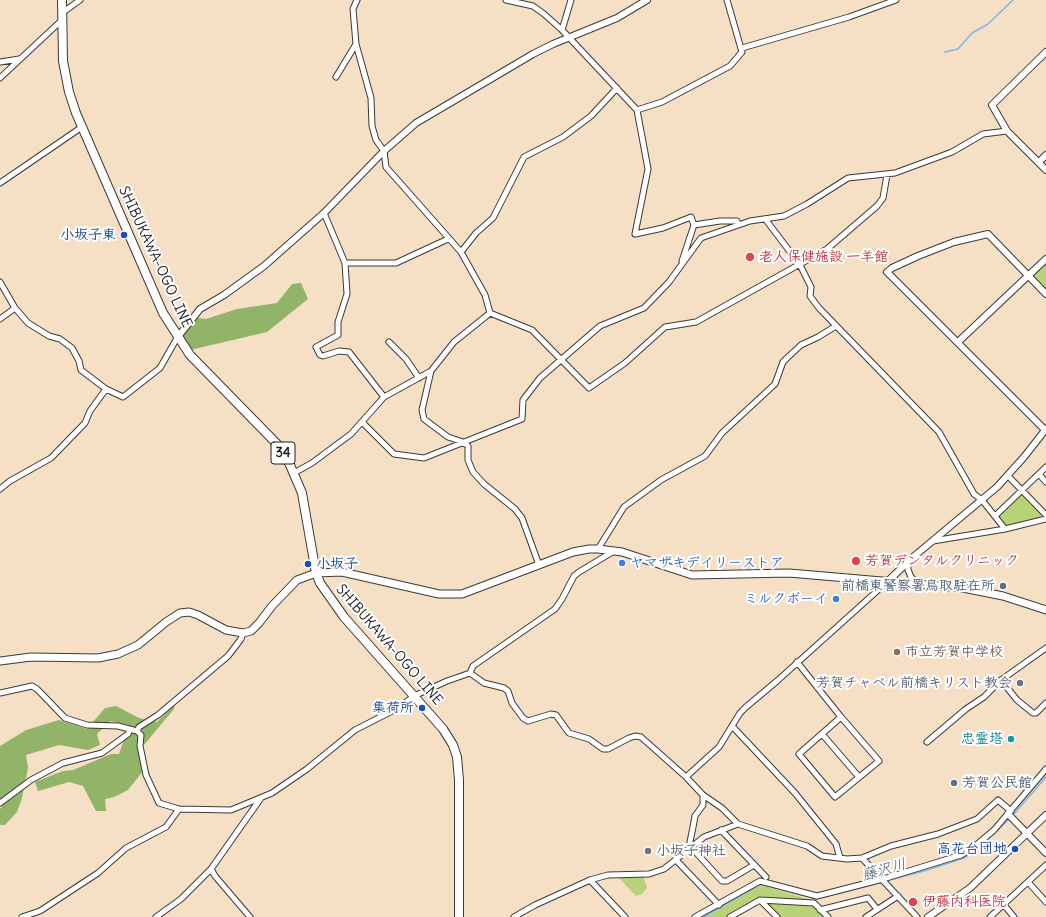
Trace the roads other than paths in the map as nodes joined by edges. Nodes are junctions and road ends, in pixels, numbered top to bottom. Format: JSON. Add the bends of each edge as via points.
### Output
{"nodes":[{"id":1,"x":62,"y":0,"type":"edge"},
{"id":2,"x":80,"y":0,"type":"edge"},
{"id":3,"x":357,"y":0,"type":"edge"},
{"id":4,"x":506,"y":0,"type":"edge"},
{"id":5,"x":571,"y":0,"type":"edge"},
{"id":6,"x":647,"y":0,"type":"edge"},
{"id":7,"x":727,"y":0,"type":"edge"},
{"id":8,"x":896,"y":0,"type":"edge"},
{"id":9,"x":62,"y":16,"type":"junction"},
{"id":10,"x":562,"y":30,"type":"junction"},
{"id":11,"x":569,"y":38,"type":"junction"},
{"id":12,"x":356,"y":44,"type":"junction"},
{"id":13,"x":742,"y":48,"type":"junction"},
{"id":14,"x":1046,"y":52,"type":"edge"},
{"id":15,"x":20,"y":58,"type":"junction"},
{"id":16,"x":0,"y":62,"type":"edge"},
{"id":17,"x":336,"y":77,"type":"dead end"},
{"id":18,"x":0,"y":78,"type":"edge"},
{"id":19,"x":617,"y":88,"type":"junction"},
{"id":20,"x":637,"y":110,"type":"junction"},
{"id":21,"x":82,"y":127,"type":"junction"},
{"id":22,"x":1007,"y":131,"type":"junction"},
{"id":23,"x":384,"y":151,"type":"junction"},
{"id":24,"x":1046,"y":155,"type":"edge"},
{"id":25,"x":1039,"y":162,"type":"junction"},
{"id":26,"x":1046,"y":170,"type":"edge"},
{"id":27,"x":887,"y":175,"type":"junction"},
{"id":28,"x":0,"y":183,"type":"edge"},
{"id":29,"x":324,"y":213,"type":"junction"},
{"id":30,"x":766,"y":220,"type":"junction"},
{"id":31,"x":694,"y":225,"type":"junction"},
{"id":32,"x":738,"y":225,"type":"junction"},
{"id":33,"x":448,"y":238,"type":"junction"},
{"id":34,"x":461,"y":252,"type":"junction"},
{"id":35,"x":1046,"y":258,"type":"edge"},
{"id":36,"x":345,"y":263,"type":"junction"},
{"id":37,"x":800,"y":265,"type":"junction"},
{"id":38,"x":679,"y":269,"type":"junction"},
{"id":39,"x":1028,"y":275,"type":"junction"},
{"id":40,"x":0,"y":282,"type":"edge"},
{"id":41,"x":1046,"y":294,"type":"edge"},
{"id":42,"x":15,"y":308,"type":"junction"},
{"id":43,"x":490,"y":313,"type":"junction"},
{"id":44,"x":0,"y":319,"type":"edge"},
{"id":45,"x":836,"y":326,"type":"junction"},
{"id":46,"x":177,"y":338,"type":"junction"},
{"id":47,"x":389,"y":342,"type":"dead end"},
{"id":48,"x":958,"y":342,"type":"junction"},
{"id":49,"x":560,"y":359,"type":"junction"},
{"id":50,"x":431,"y":371,"type":"junction"},
{"id":51,"x":419,"y":378,"type":"junction"},
{"id":52,"x":106,"y":389,"type":"junction"},
{"id":53,"x":384,"y":397,"type":"junction"},
{"id":54,"x":362,"y":422,"type":"junction"},
{"id":55,"x":1045,"y":430,"type":"edge"},
{"id":56,"x":463,"y":442,"type":"junction"},
{"id":57,"x":1046,"y":467,"type":"edge"},
{"id":58,"x":294,"y":473,"type":"junction"},
{"id":59,"x":1038,"y":474,"type":"junction"},
{"id":60,"x":1008,"y":476,"type":"junction"},
{"id":61,"x":1046,"y":482,"type":"edge"},
{"id":62,"x":0,"y":489,"type":"edge"},
{"id":63,"x":1022,"y":491,"type":"junction"},
{"id":64,"x":982,"y":500,"type":"junction"},
{"id":65,"x":1046,"y":515,"type":"edge"},
{"id":66,"x":995,"y":516,"type":"junction"},
{"id":67,"x":1046,"y":519,"type":"edge"},
{"id":68,"x":1005,"y":529,"type":"junction"},
{"id":69,"x":932,"y":541,"type":"junction"},
{"id":70,"x":598,"y":549,"type":"junction"},
{"id":71,"x":614,"y":551,"type":"junction"},
{"id":72,"x":908,"y":562,"type":"junction"},
{"id":73,"x":539,"y":565,"type":"junction"},
{"id":74,"x":316,"y":573,"type":"junction"},
{"id":75,"x":887,"y":582,"type":"junction"},
{"id":76,"x":920,"y":585,"type":"junction"},
{"id":77,"x":1046,"y":610,"type":"edge"},
{"id":78,"x":243,"y":633,"type":"junction"},
{"id":79,"x":1046,"y":648,"type":"edge"},
{"id":80,"x":0,"y":661,"type":"edge"},
{"id":81,"x":797,"y":662,"type":"junction"},
{"id":82,"x":470,"y":673,"type":"junction"},
{"id":83,"x":1001,"y":680,"type":"junction"},
{"id":84,"x":0,"y":693,"type":"edge"},
{"id":85,"x":414,"y":696,"type":"junction"},
{"id":86,"x":1046,"y":703,"type":"edge"},
{"id":87,"x":841,"y":717,"type":"junction"},
{"id":88,"x":732,"y":726,"type":"junction"},
{"id":89,"x":130,"y":730,"type":"junction"},
{"id":90,"x":137,"y":731,"type":"junction"},
{"id":91,"x":822,"y":734,"type":"junction"},
{"id":92,"x":927,"y":742,"type":"dead end"},
{"id":93,"x":1046,"y":769,"type":"edge"},
{"id":94,"x":686,"y":777,"type":"junction"},
{"id":95,"x":859,"y":777,"type":"junction"},
{"id":96,"x":703,"y":795,"type":"junction"},
{"id":97,"x":261,"y":798,"type":"junction"},
{"id":98,"x":0,"y":803,"type":"edge"},
{"id":99,"x":179,"y":809,"type":"junction"},
{"id":100,"x":1010,"y":812,"type":"junction"},
{"id":101,"x":1046,"y":815,"type":"edge"},
{"id":102,"x":738,"y":824,"type":"junction"},
{"id":103,"x":721,"y":830,"type":"junction"},
{"id":104,"x":1027,"y":833,"type":"junction"},
{"id":105,"x":691,"y":847,"type":"junction"},
{"id":106,"x":1046,"y":853,"type":"edge"},
{"id":107,"x":840,"y":858,"type":"junction"},
{"id":108,"x":862,"y":858,"type":"junction"},
{"id":109,"x":676,"y":860,"type":"junction"},
{"id":110,"x":754,"y":865,"type":"junction"},
{"id":111,"x":1046,"y":865,"type":"edge"},
{"id":112,"x":211,"y":869,"type":"junction"},
{"id":113,"x":766,"y":877,"type":"dead end"},
{"id":114,"x":882,"y":879,"type":"junction"},
{"id":115,"x":590,"y":880,"type":"junction"},
{"id":116,"x":1028,"y":882,"type":"junction"},
{"id":117,"x":898,"y":896,"type":"junction"},
{"id":118,"x":760,"y":900,"type":"junction"},
{"id":119,"x":1046,"y":902,"type":"edge"},
{"id":120,"x":718,"y":904,"type":"junction"},
{"id":121,"x":1004,"y":905,"type":"junction"},
{"id":122,"x":877,"y":909,"type":"junction"},
{"id":123,"x":820,"y":910,"type":"junction"},
{"id":124,"x":22,"y":917,"type":"edge"},
{"id":125,"x":156,"y":917,"type":"edge"},
{"id":126,"x":250,"y":917,"type":"edge"},
{"id":127,"x":459,"y":917,"type":"edge"},
{"id":128,"x":514,"y":917,"type":"edge"},
{"id":129,"x":625,"y":917,"type":"edge"},
{"id":130,"x":695,"y":917,"type":"edge"},
{"id":131,"x":730,"y":917,"type":"edge"},
{"id":132,"x":777,"y":917,"type":"edge"},
{"id":133,"x":828,"y":917,"type":"edge"},
{"id":134,"x":866,"y":917,"type":"edge"},
{"id":135,"x":917,"y":917,"type":"edge"},
{"id":136,"x":928,"y":917,"type":"edge"},
{"id":137,"x":990,"y":917,"type":"edge"},
{"id":138,"x":1014,"y":917,"type":"edge"}],
"edges":[{"from":1,"to":9,"type":"main road","name":"SHIBUKAWA-OGO LINE","number":"34"},
{"from":2,"to":9,"type":"street"},
{"from":3,"to":12,"type":"street","via":[[353,9]]},
{"from":4,"to":10,"type":"street","via":[[533,6]]},
{"from":5,"to":10,"type":"street"},
{"from":6,"to":11,"type":"street","via":[[617,18]]},
{"from":7,"to":13,"type":"street"},
{"from":8,"to":13,"type":"street","via":[[849,17]]},
{"from":9,"to":15,"type":"street"},
{"from":9,"to":21,"type":"main road","name":"SHIBUKAWA-OGO LINE","number":"34","via":[[65,76]]},
{"from":10,"to":11,"type":"street"},
{"from":11,"to":19,"type":"street"},
{"from":11,"to":23,"type":"street","via":[[533,54],[416,123]]},
{"from":12,"to":17,"type":"street"},
{"from":12,"to":23,"type":"street","via":[[371,98],[372,126],[376,140]]},
{"from":13,"to":20,"type":"street","via":[[742,52],[730,66],[662,102]]},
{"from":14,"to":22,"type":"street","via":[[992,103]]},
{"from":15,"to":16,"type":"street"},
{"from":15,"to":18,"type":"street"},
{"from":19,"to":20,"type":"street"},
{"from":19,"to":34,"type":"street","via":[[591,116],[563,137],[524,157],[493,218],[476,233]]},
{"from":20,"to":31,"type":"street","via":[[648,169],[635,234],[663,228],[691,217]]},
{"from":21,"to":28,"type":"street"},
{"from":21,"to":46,"type":"main road","name":"SHIBUKAWA-OGO LINE","number":"34","via":[[163,313]]},
{"from":22,"to":25,"type":"street"},
{"from":22,"to":27,"type":"street","via":[[983,134],[952,152]]},
{"from":23,"to":29,"type":"street"},
{"from":23,"to":33,"type":"street","via":[[386,167]]},
{"from":24,"to":25,"type":"street"},
{"from":25,"to":26,"type":"street"},
{"from":27,"to":30,"type":"street","via":[[848,178],[808,204],[784,216]]},
{"from":27,"to":37,"type":"street","via":[[883,198],[877,206],[827,249]]},
{"from":29,"to":36,"type":"street"},
{"from":29,"to":46,"type":"street","via":[[264,266],[200,309]]},
{"from":30,"to":32,"type":"street"},
{"from":30,"to":37,"type":"street"},
{"from":31,"to":32,"type":"street","via":[[737,221]]},
{"from":31,"to":38,"type":"street"},
{"from":32,"to":38,"type":"street","via":[[701,238]]},
{"from":33,"to":34,"type":"street"},
{"from":33,"to":36,"type":"street","via":[[396,263]]},
{"from":34,"to":43,"type":"street","via":[[486,295]]},
{"from":35,"to":39,"type":"street"},
{"from":36,"to":53,"type":"street","via":[[347,294],[338,322],[338,335],[316,347],[323,356],[339,351],[349,352]]},
{"from":37,"to":45,"type":"street","via":[[811,288],[810,296]]},
{"from":37,"to":49,"type":"street","via":[[696,322],[665,327],[625,363],[589,388]]},
{"from":38,"to":49,"type":"street","via":[[644,308],[600,326]]},
{"from":39,"to":41,"type":"street"},
{"from":39,"to":48,"type":"street"},
{"from":39,"to":48,"type":"street","via":[[988,234],[954,242],[889,270],[887,272]]},
{"from":40,"to":42,"type":"street"},
{"from":42,"to":44,"type":"street"},
{"from":42,"to":52,"type":"street","via":[[28,323],[72,348],[81,370]]},
{"from":43,"to":49,"type":"street","via":[[532,330]]},
{"from":43,"to":50,"type":"street","via":[[454,342]]},
{"from":45,"to":64,"type":"street","via":[[939,432],[974,494]]},
{"from":45,"to":70,"type":"street","via":[[801,345],[788,357],[783,362],[775,384],[722,433],[705,456],[661,480],[624,507]]},
{"from":46,"to":52,"type":"street","via":[[160,368],[123,397]]},
{"from":46,"to":58,"type":"main road","name":"SHIBUKAWA-OGO LINE","number":"34","via":[[201,368],[272,438]]},
{"from":47,"to":51,"type":"street","via":[[406,359]]},
{"from":48,"to":55,"type":"street"},
{"from":49,"to":56,"type":"street","via":[[540,378],[523,400],[522,419]]},
{"from":50,"to":51,"type":"street"},
{"from":50,"to":56,"type":"street","via":[[422,410],[424,419],[448,437]]},
{"from":51,"to":53,"type":"street"},
{"from":52,"to":62,"type":"street","via":[[90,411],[85,423],[51,458]]},
{"from":53,"to":54,"type":"street"},
{"from":54,"to":56,"type":"street","via":[[394,454],[424,458]]},
{"from":54,"to":58,"type":"street","via":[[351,434]]},
{"from":55,"to":60,"type":"street"},
{"from":56,"to":73,"type":"street","via":[[468,446],[469,466],[476,477],[515,509],[522,518]]},
{"from":57,"to":59,"type":"street"},
{"from":58,"to":74,"type":"main road","name":"SHIBUKAWA-OGO LINE","number":"34","via":[[302,493]]},
{"from":59,"to":61,"type":"street"},
{"from":59,"to":63,"type":"street"},
{"from":60,"to":63,"type":"street"},
{"from":60,"to":64,"type":"street"},
{"from":63,"to":65,"type":"street"},
{"from":63,"to":66,"type":"street"},
{"from":64,"to":66,"type":"street"},
{"from":64,"to":69,"type":"street"},
{"from":66,"to":68,"type":"street"},
{"from":67,"to":68,"type":"street"},
{"from":68,"to":69,"type":"street"},
{"from":69,"to":72,"type":"street"},
{"from":70,"to":71,"type":"main road"},
{"from":70,"to":73,"type":"main road","via":[[573,552]]},
{"from":71,"to":75,"type":"main road","via":[[692,574],[789,573]]},
{"from":71,"to":82,"type":"street","via":[[574,576],[555,608],[474,666]]},
{"from":72,"to":75,"type":"street"},
{"from":72,"to":76,"type":"street","via":[[911,577]]},
{"from":73,"to":74,"type":"main road","via":[[472,591],[448,595],[348,573]]},
{"from":74,"to":78,"type":"main road","via":[[297,580],[251,631]]},
{"from":74,"to":85,"type":"main road","name":"SHIBUKAWA-OGO LINE","number":"34","via":[[331,600]]},
{"from":75,"to":76,"type":"main road"},
{"from":75,"to":81,"type":"street"},
{"from":76,"to":77,"type":"main road","via":[[989,592]]},
{"from":78,"to":80,"type":"main road","via":[[226,630],[189,612],[180,613],[138,645],[118,654],[98,658],[31,657]]},
{"from":78,"to":90,"type":"street","via":[[228,656]]},
{"from":79,"to":83,"type":"street"},
{"from":81,"to":87,"type":"street"},
{"from":81,"to":88,"type":"street","via":[[746,707]]},
{"from":82,"to":85,"type":"street"},
{"from":82,"to":94,"type":"street","via":[[484,683],[508,691],[512,703],[528,722],[551,714],[556,715],[569,733],[590,739],[604,749],[635,736],[641,738]]},
{"from":83,"to":86,"type":"street","via":[[1017,700],[1033,713]]},
{"from":83,"to":92,"type":"street","via":[[984,697]]},
{"from":84,"to":89,"type":"street","via":[[32,686],[65,718],[87,725],[118,726]]},
{"from":85,"to":97,"type":"street","via":[[400,707],[355,730],[307,770]]},
{"from":85,"to":127,"type":"main road","name":"SHIBUKAWA-OGO LINE","number":"34","via":[[443,729],[457,757]]},
{"from":87,"to":91,"type":"street"},
{"from":87,"to":95,"type":"street","via":[[878,761]]},
{"from":88,"to":94,"type":"street","via":[[719,747]]},
{"from":88,"to":107,"type":"street","via":[[795,793],[836,844]]},
{"from":89,"to":90,"type":"street"},
{"from":89,"to":98,"type":"street","via":[[102,752],[57,766],[31,780]]},
{"from":90,"to":99,"type":"street","via":[[141,735],[140,746],[146,775],[159,803]]},
{"from":91,"to":95,"type":"street"},
{"from":91,"to":95,"type":"street","via":[[798,754],[835,797]]},
{"from":93,"to":100,"type":"street"},
{"from":94,"to":96,"type":"street"},
{"from":96,"to":102,"type":"street","via":[[722,808]]},
{"from":96,"to":105,"type":"street","via":[[703,805],[695,816]]},
{"from":97,"to":99,"type":"street","via":[[252,799],[231,810]]},
{"from":97,"to":112,"type":"street"},
{"from":99,"to":124,"type":"street","via":[[166,827],[126,848],[98,873],[40,911]]},
{"from":100,"to":104,"type":"street"},
{"from":100,"to":108,"type":"street","via":[[998,800],[977,819],[961,826],[891,846]]},
{"from":100,"to":114,"type":"street","via":[[994,830],[961,855]]},
{"from":101,"to":104,"type":"street"},
{"from":102,"to":103,"type":"street"},
{"from":102,"to":107,"type":"street","via":[[808,846],[822,856]]},
{"from":103,"to":105,"type":"street","via":[[704,837]]},
{"from":103,"to":110,"type":"street"},
{"from":104,"to":106,"type":"street"},
{"from":104,"to":136,"type":"street","via":[[970,888]]},
{"from":105,"to":109,"type":"street"},
{"from":105,"to":110,"type":"street","via":[[722,881],[727,881]]},
{"from":107,"to":108,"type":"street"},
{"from":108,"to":114,"type":"street"},
{"from":109,"to":115,"type":"street","via":[[664,869],[649,874],[608,875]]},
{"from":109,"to":120,"type":"street"},
{"from":110,"to":113,"type":"street"},
{"from":111,"to":116,"type":"street"},
{"from":112,"to":125,"type":"street","via":[[181,899]]},
{"from":112,"to":126,"type":"street"},
{"from":114,"to":117,"type":"street"},
{"from":114,"to":120,"type":"street","via":[[817,896],[760,881]]},
{"from":115,"to":128,"type":"street"},
{"from":115,"to":129,"type":"street"},
{"from":116,"to":119,"type":"street"},
{"from":116,"to":121,"type":"street"},
{"from":117,"to":122,"type":"street"},
{"from":117,"to":135,"type":"street"},
{"from":118,"to":123,"type":"street","via":[[814,903]]},
{"from":118,"to":131,"type":"street"},
{"from":118,"to":132,"type":"street"},
{"from":120,"to":130,"type":"street"},
{"from":121,"to":137,"type":"street"},
{"from":121,"to":138,"type":"street"},
{"from":122,"to":123,"type":"street","via":[[868,898]]},
{"from":122,"to":134,"type":"street"},
{"from":123,"to":133,"type":"street"}]}
